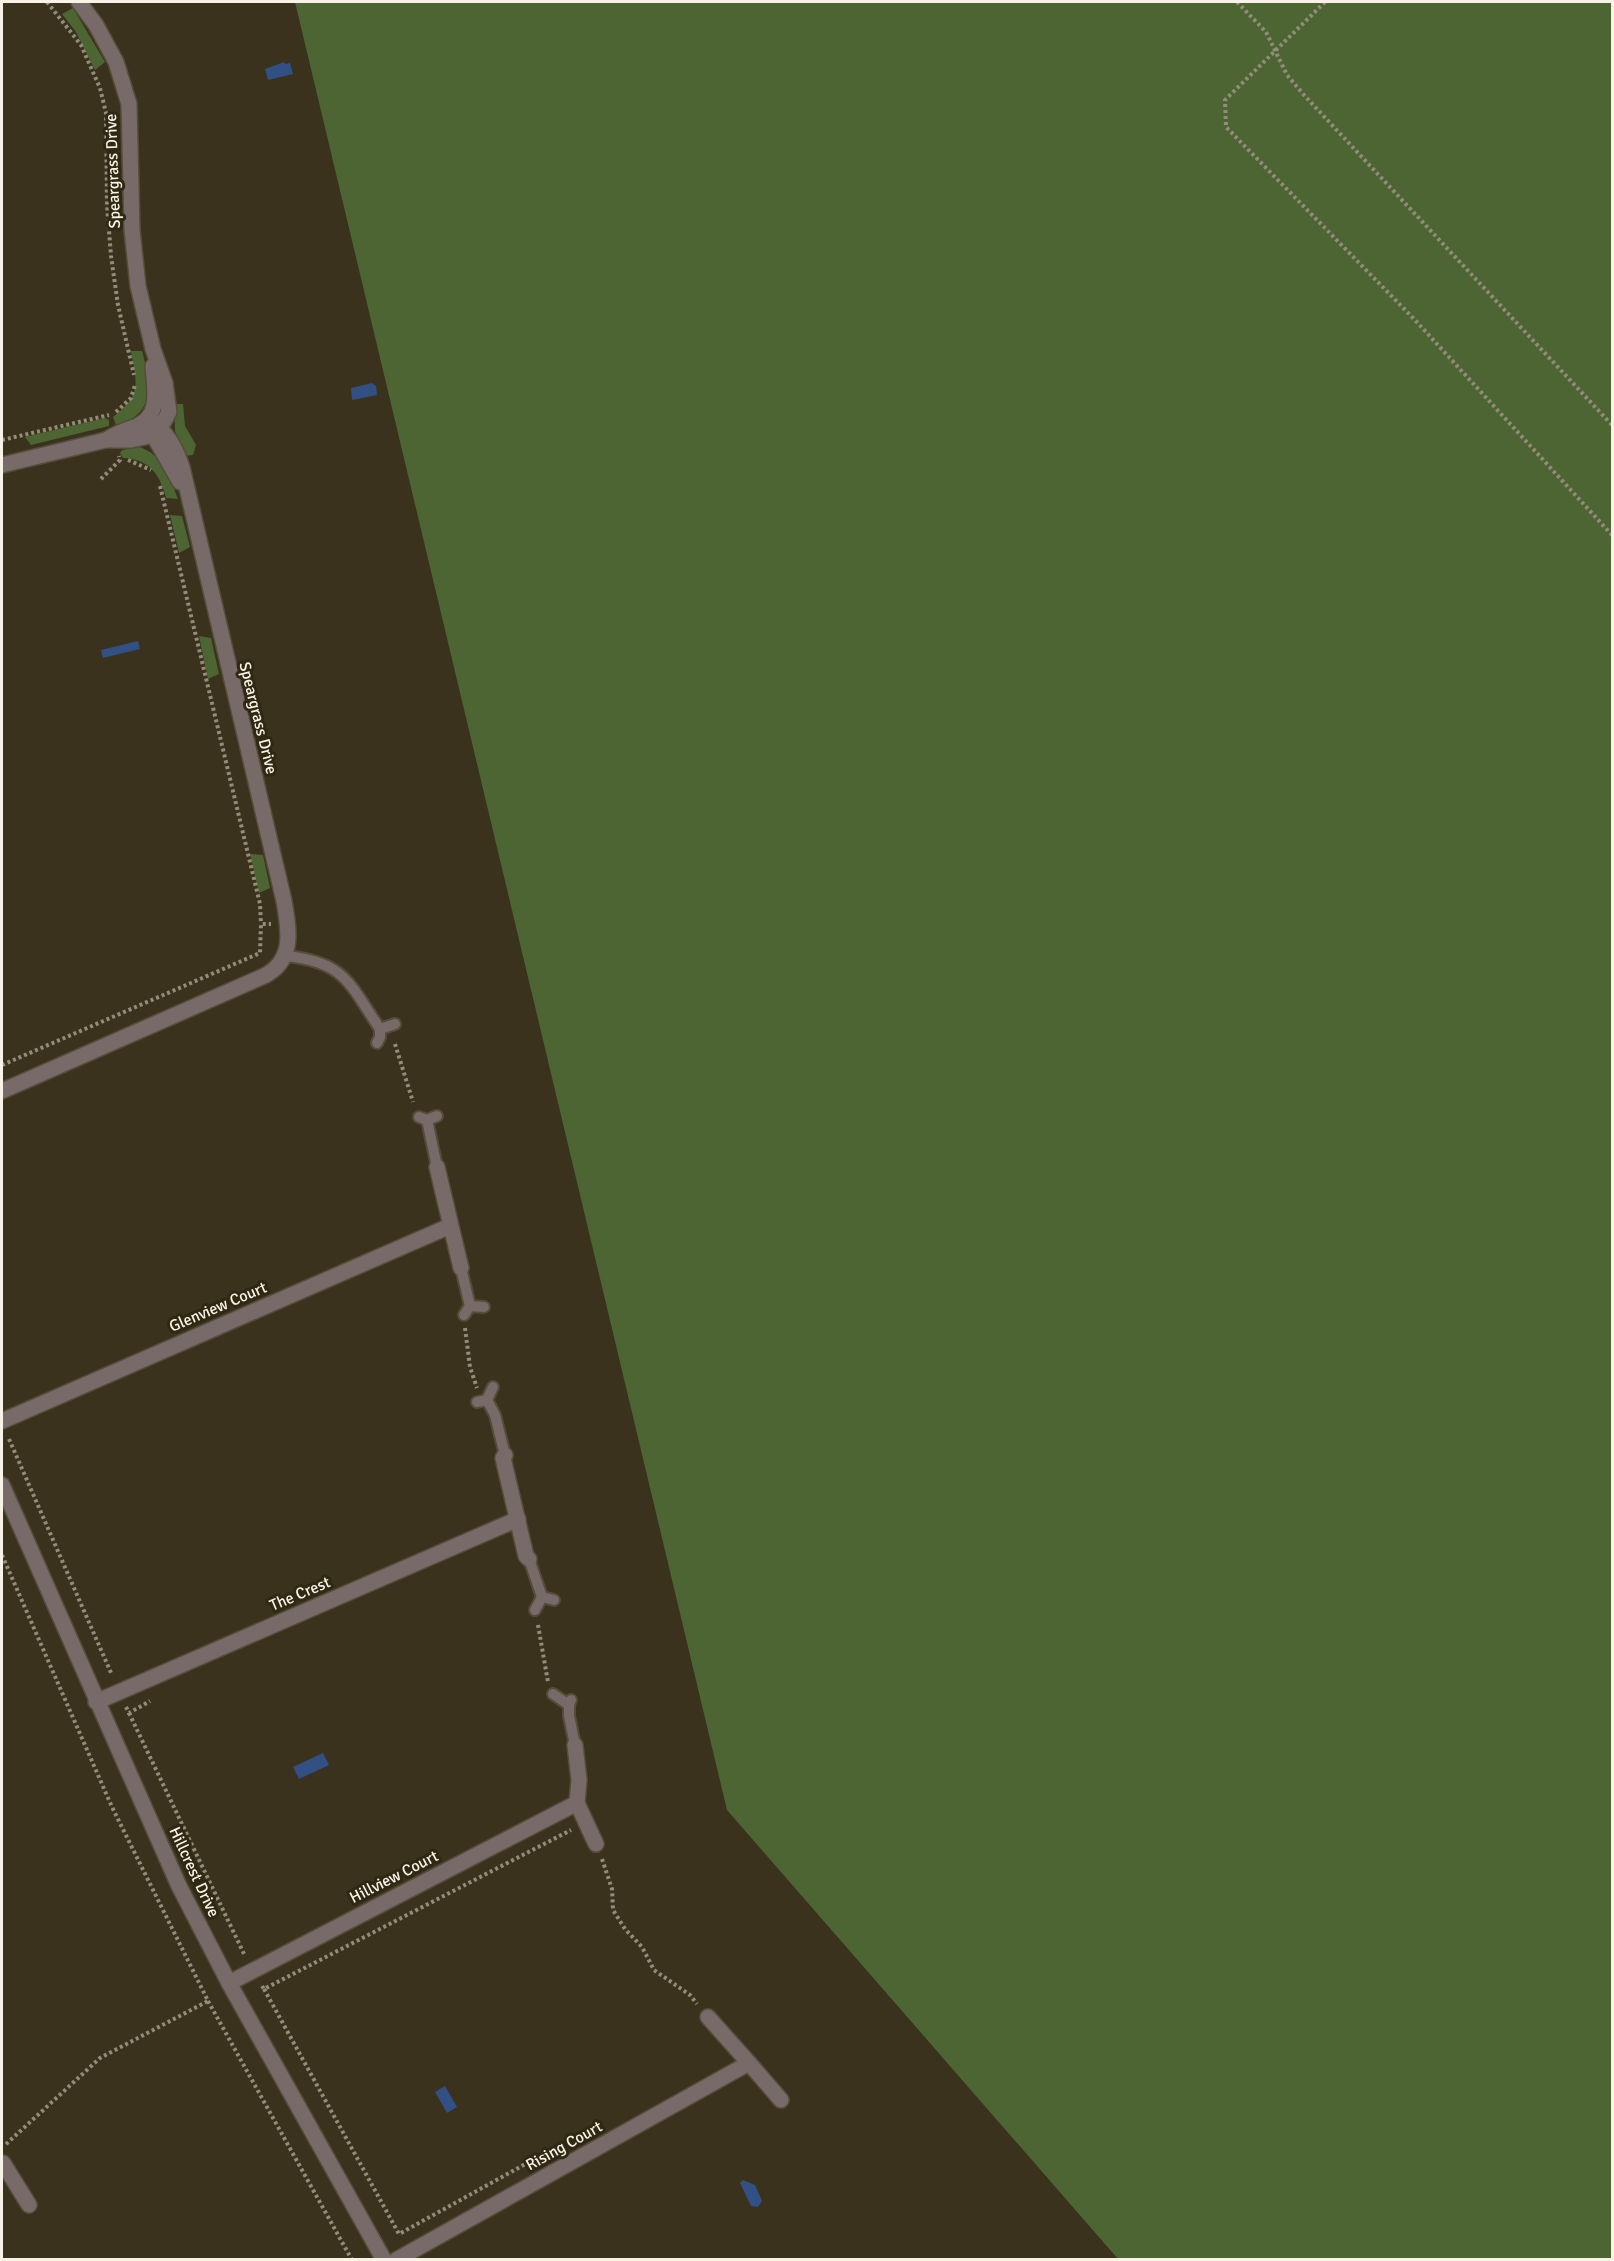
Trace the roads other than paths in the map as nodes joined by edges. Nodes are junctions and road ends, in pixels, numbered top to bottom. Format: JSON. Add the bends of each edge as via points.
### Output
{"nodes":[{"id":1,"x":79,"y":2,"type":"edge"},
{"id":2,"x":153,"y":426,"type":"junction"},
{"id":3,"x":2,"y":465,"type":"edge"},
{"id":4,"x":286,"y":956,"type":"junction"},
{"id":5,"x":377,"y":1043,"type":"dead end"},
{"id":6,"x":2,"y":1091,"type":"edge"},
{"id":7,"x":428,"y":1118,"type":"road end"},
{"id":8,"x":437,"y":1167,"type":"joint"},
{"id":9,"x":450,"y":1226,"type":"junction"},
{"id":10,"x":461,"y":1268,"type":"joint"},
{"id":11,"x":484,"y":1307,"type":"dead end"},
{"id":12,"x":493,"y":1387,"type":"dead end"},
{"id":13,"x":2,"y":1421,"type":"edge"},
{"id":14,"x":506,"y":1455,"type":"joint"},
{"id":15,"x":2,"y":1485,"type":"edge"},
{"id":16,"x":518,"y":1520,"type":"junction"},
{"id":17,"x":529,"y":1559,"type":"joint"},
{"id":18,"x":543,"y":1597,"type":"junction"},
{"id":19,"x":554,"y":1600,"type":"dead end"},
{"id":20,"x":535,"y":1610,"type":"road end"},
{"id":21,"x":553,"y":1694,"type":"road end"},
{"id":22,"x":96,"y":1702,"type":"junction"},
{"id":23,"x":575,"y":1745,"type":"joint"},
{"id":24,"x":577,"y":1803,"type":"junction"},
{"id":25,"x":596,"y":1844,"type":"road end"},
{"id":26,"x":229,"y":1983,"type":"junction"},
{"id":27,"x":708,"y":2017,"type":"road end"},
{"id":28,"x":749,"y":2063,"type":"junction"},
{"id":29,"x":781,"y":2100,"type":"dead end"},
{"id":30,"x":2,"y":2159,"type":"edge"},
{"id":31,"x":29,"y":2205,"type":"dead end"},
{"id":32,"x":384,"y":2259,"type":"edge"},
{"id":33,"x":396,"y":2259,"type":"edge"}],
"edges":[{"from":1,"to":2,"type":"street","name":"Speargrass Drive","via":[[116,62],[129,104],[132,230],[138,286],[153,349]]},
{"from":2,"to":3,"type":"street","via":[[139,425],[112,438]]},
{"from":2,"to":4,"type":"street","name":"Speargrass Drive","via":[[185,489],[288,925]]},
{"from":4,"to":5,"type":"lane","via":[[322,962],[339,972],[387,1027]]},
{"from":4,"to":6,"type":"street","via":[[275,971]]},
{"from":7,"to":8,"type":"lane"},
{"from":8,"to":9,"type":"street"},
{"from":9,"to":10,"type":"street"},
{"from":9,"to":13,"type":"street","name":"Glenview Court"},
{"from":10,"to":11,"type":"lane","via":[[467,1311]]},
{"from":12,"to":14,"type":"lane","via":[[482,1401],[495,1415]]},
{"from":14,"to":16,"type":"street"},
{"from":15,"to":22,"type":"street","name":"Hillcrest Drive"},
{"from":16,"to":17,"type":"street"},
{"from":16,"to":22,"type":"street","name":"The Crest"},
{"from":17,"to":18,"type":"lane"},
{"from":18,"to":19,"type":"lane"},
{"from":18,"to":20,"type":"lane"},
{"from":21,"to":23,"type":"lane","via":[[570,1703],[568,1716]]},
{"from":22,"to":26,"type":"street","name":"Hillcrest Drive","via":[[179,1886]]},
{"from":23,"to":24,"type":"street"},
{"from":24,"to":25,"type":"street"},
{"from":24,"to":26,"type":"street","name":"Hillview Court"},
{"from":26,"to":32,"type":"street","name":"Hillcrest Drive"},
{"from":27,"to":28,"type":"street"},
{"from":28,"to":29,"type":"street"},
{"from":28,"to":33,"type":"street","name":"Rising Court"},
{"from":30,"to":31,"type":"street"}]}
